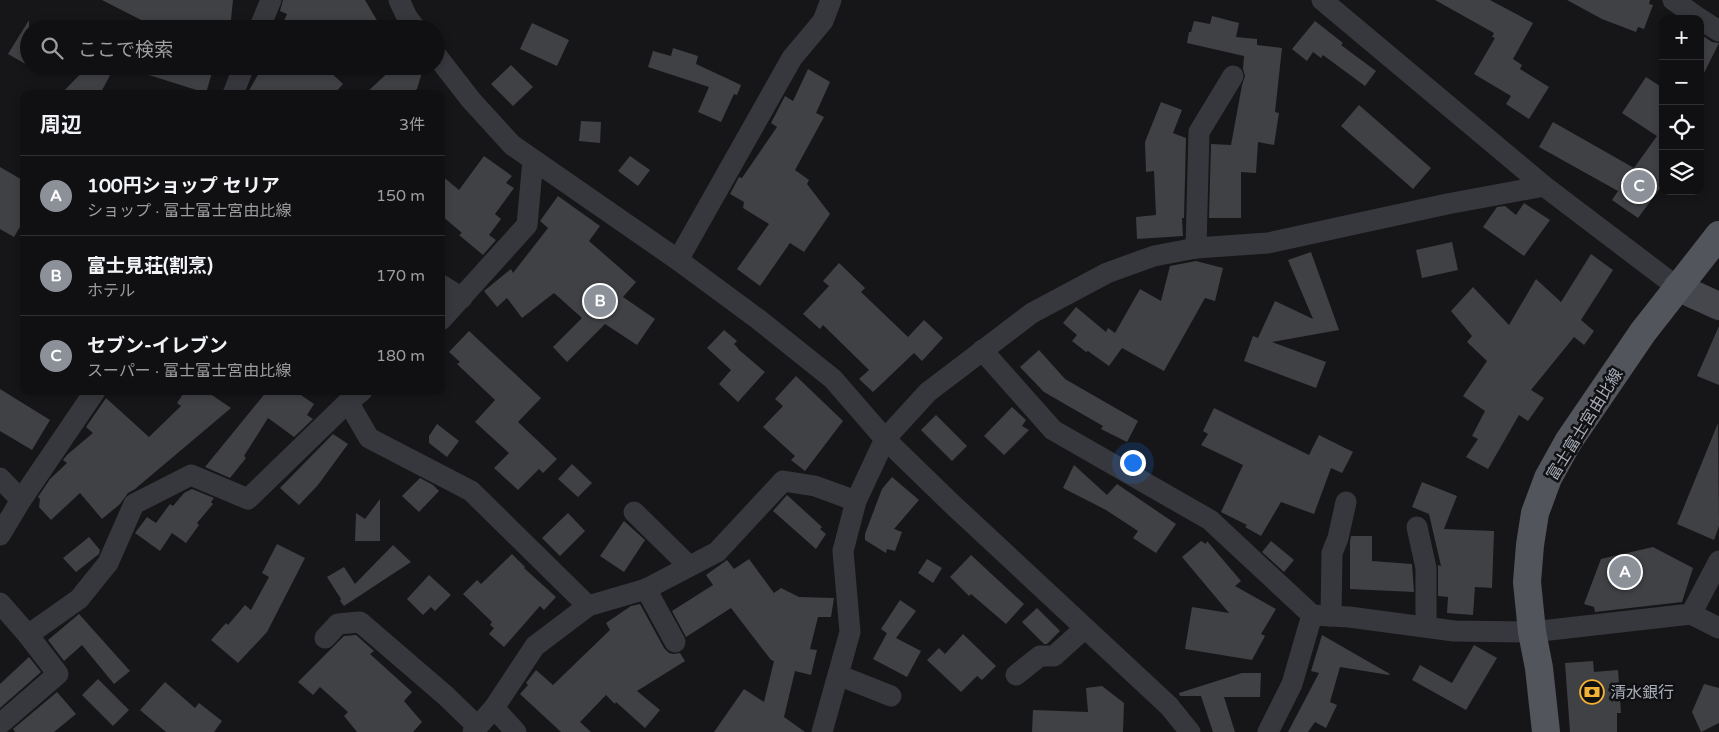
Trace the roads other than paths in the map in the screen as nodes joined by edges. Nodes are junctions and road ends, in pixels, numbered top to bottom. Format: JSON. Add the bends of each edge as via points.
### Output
{"nodes":[{"id":1,"x":271,"y":0,"type":"edge"},
{"id":2,"x":399,"y":0,"type":"edge"},
{"id":3,"x":831,"y":0,"type":"edge"},
{"id":4,"x":1322,"y":0,"type":"edge"},
{"id":5,"x":1673,"y":0,"type":"edge"},
{"id":6,"x":1694,"y":15,"type":"edge"},
{"id":7,"x":263,"y":20,"type":"edge"},
{"id":8,"x":409,"y":20,"type":"edge"},
{"id":9,"x":1704,"y":22,"type":"edge"},
{"id":10,"x":1719,"y":31,"type":"edge"},
{"id":11,"x":445,"y":67,"type":"edge"},
{"id":12,"x":240,"y":75,"type":"edge"},
{"id":13,"x":1233,"y":76,"type":"dead end"},
{"id":14,"x":235,"y":90,"type":"edge"},
{"id":15,"x":533,"y":160,"type":"junction"},
{"id":16,"x":1544,"y":186,"type":"junction"},
{"id":17,"x":1719,"y":235,"type":"edge"},
{"id":18,"x":1196,"y":248,"type":"junction"},
{"id":19,"x":678,"y":260,"type":"junction"},
{"id":20,"x":1677,"y":287,"type":"junction"},
{"id":21,"x":445,"y":288,"type":"edge"},
{"id":22,"x":462,"y":298,"type":"junction"},
{"id":23,"x":1719,"y":306,"type":"edge"},
{"id":24,"x":445,"y":316,"type":"edge"},
{"id":25,"x":982,"y":350,"type":"junction"},
{"id":26,"x":92,"y":395,"type":"edge"},
{"id":27,"x":355,"y":397,"type":"edge"},
{"id":28,"x":885,"y":439,"type":"junction"},
{"id":29,"x":0,"y":478,"type":"edge"},
{"id":30,"x":21,"y":500,"type":"junction"},
{"id":31,"x":856,"y":502,"type":"junction"},
{"id":32,"x":1346,"y":502,"type":"dead end"},
{"id":33,"x":634,"y":512,"type":"dead end"},
{"id":34,"x":1417,"y":526,"type":"dead end"},
{"id":35,"x":0,"y":535,"type":"edge"},
{"id":36,"x":1719,"y":561,"type":"edge"},
{"id":37,"x":689,"y":566,"type":"junction"},
{"id":38,"x":646,"y":589,"type":"junction"},
{"id":39,"x":0,"y":603,"type":"edge"},
{"id":40,"x":588,"y":606,"type":"junction"},
{"id":41,"x":1691,"y":614,"type":"junction"},
{"id":42,"x":1322,"y":615,"type":"junction"},
{"id":43,"x":1426,"y":627,"type":"junction"},
{"id":44,"x":1085,"y":628,"type":"junction"},
{"id":45,"x":1719,"y":628,"type":"edge"},
{"id":46,"x":1532,"y":632,"type":"junction"},
{"id":47,"x":28,"y":635,"type":"junction"},
{"id":48,"x":325,"y":638,"type":"dead end"},
{"id":49,"x":676,"y":642,"type":"dead end"},
{"id":50,"x":838,"y":675,"type":"junction"},
{"id":51,"x":1016,"y":675,"type":"dead end"},
{"id":52,"x":891,"y":696,"type":"dead end"},
{"id":53,"x":494,"y":708,"type":"junction"},
{"id":54,"x":0,"y":724,"type":"edge"},
{"id":55,"x":475,"y":729,"type":"edge"},
{"id":56,"x":516,"y":732,"type":"edge"},
{"id":57,"x":822,"y":732,"type":"edge"},
{"id":58,"x":1190,"y":732,"type":"edge"},
{"id":59,"x":1268,"y":732,"type":"edge"},
{"id":60,"x":1546,"y":732,"type":"edge"}],
"edges":[{"from":1,"to":7,"type":"street"},
{"from":2,"to":8,"type":"street"},
{"from":3,"to":19,"type":"street","via":[[823,22],[792,58]]},
{"from":4,"to":16,"type":"street"},
{"from":5,"to":6,"type":"street"},
{"from":9,"to":10,"type":"street"},
{"from":11,"to":15,"type":"street","via":[[512,145]]},
{"from":12,"to":14,"type":"street"},
{"from":13,"to":18,"type":"street","via":[[1199,132]]},
{"from":15,"to":19,"type":"street"},
{"from":15,"to":22,"type":"street","via":[[527,225]]},
{"from":16,"to":18,"type":"street","via":[[1268,243]]},
{"from":16,"to":20,"type":"street"},
{"from":17,"to":20,"type":"main road","name":"富士富士宮由比線"},
{"from":18,"to":25,"type":"street","via":[[1154,256],[1107,273],[1032,313]]},
{"from":19,"to":28,"type":"street","via":[[833,379]]},
{"from":20,"to":23,"type":"street"},
{"from":20,"to":46,"type":"main road","name":"富士富士宮由比線","via":[[1574,434],[1548,478],[1535,514],[1530,546],[1527,582]]},
{"from":21,"to":22,"type":"street"},
{"from":22,"to":24,"type":"street"},
{"from":25,"to":28,"type":"street","via":[[928,392]]},
{"from":25,"to":42,"type":"street","via":[[1053,430],[1210,520]]},
{"from":26,"to":30,"type":"street"},
{"from":27,"to":40,"type":"street","via":[[369,438],[471,491]]},
{"from":27,"to":47,"type":"street","via":[[248,499],[191,475],[134,504],[108,563],[79,599]]},
{"from":28,"to":31,"type":"street"},
{"from":28,"to":44,"type":"street"},
{"from":29,"to":30,"type":"street"},
{"from":30,"to":35,"type":"street"},
{"from":31,"to":37,"type":"street","via":[[815,486],[783,481],[717,552]]},
{"from":31,"to":50,"type":"street","via":[[843,551],[850,632]]},
{"from":32,"to":42,"type":"street","via":[[1332,553]]},
{"from":33,"to":37,"type":"street"},
{"from":34,"to":43,"type":"street","via":[[1426,568]]},
{"from":36,"to":41,"type":"street"},
{"from":37,"to":38,"type":"street"},
{"from":38,"to":40,"type":"street"},
{"from":38,"to":49,"type":"street"},
{"from":39,"to":47,"type":"street"},
{"from":40,"to":53,"type":"street","via":[[535,646]]},
{"from":41,"to":45,"type":"street"},
{"from":41,"to":46,"type":"street"},
{"from":42,"to":43,"type":"street"},
{"from":42,"to":59,"type":"street"},
{"from":43,"to":46,"type":"street","via":[[1454,631]]},
{"from":44,"to":51,"type":"street","via":[[1054,656],[1040,656]]},
{"from":44,"to":58,"type":"street","via":[[1169,706]]},
{"from":46,"to":60,"type":"main road","name":"富士富士宮由比線"},
{"from":47,"to":54,"type":"street","via":[[58,674]]},
{"from":48,"to":55,"type":"street","via":[[338,624],[360,622],[446,696]]},
{"from":50,"to":52,"type":"street"},
{"from":50,"to":57,"type":"street"},
{"from":53,"to":55,"type":"street"},
{"from":53,"to":56,"type":"street"}]}
